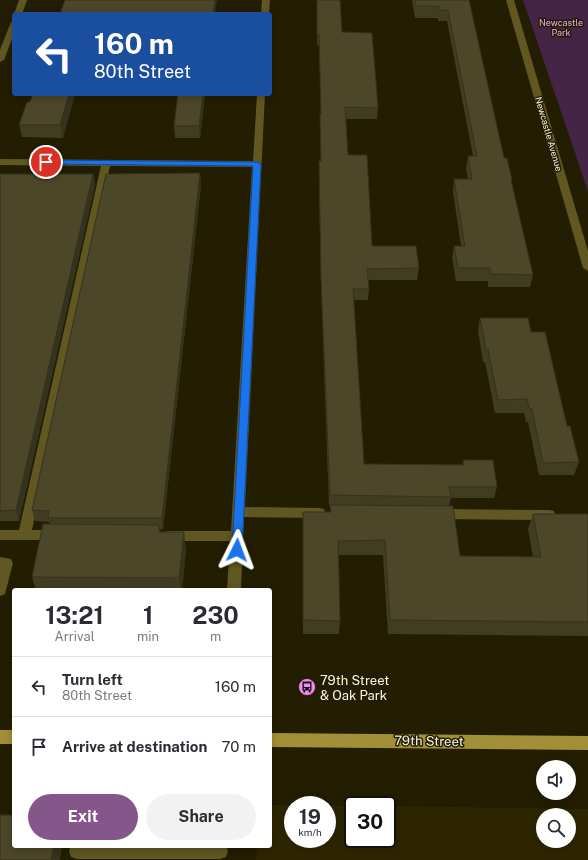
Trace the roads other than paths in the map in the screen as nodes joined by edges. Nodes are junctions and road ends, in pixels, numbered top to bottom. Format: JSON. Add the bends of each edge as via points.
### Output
{"nodes":[{"id":1,"x":23,"y":0,"type":"edge"},
{"id":2,"x":266,"y":0,"type":"edge"},
{"id":3,"x":510,"y":0,"type":"edge"},
{"id":4,"x":19,"y":12,"type":"edge"},
{"id":5,"x":265,"y":12,"type":"edge"},
{"id":6,"x":12,"y":29,"type":"edge"},
{"id":7,"x":0,"y":60,"type":"edge"},
{"id":8,"x":261,"y":96,"type":"edge"},
{"id":9,"x":0,"y":162,"type":"edge"},
{"id":10,"x":106,"y":163,"type":"junction"},
{"id":11,"x":257,"y":164,"type":"junction"},
{"id":12,"x":588,"y":268,"type":"edge"},
{"id":13,"x":239,"y":512,"type":"junction"},
{"id":14,"x":329,"y":513,"type":"edge"},
{"id":15,"x":423,"y":514,"type":"edge"},
{"id":16,"x":564,"y":516,"type":"edge"},
{"id":17,"x":0,"y":535,"type":"edge"},
{"id":18,"x":24,"y":535,"type":"junction"},
{"id":19,"x":72,"y":535,"type":"edge"},
{"id":20,"x":160,"y":536,"type":"edge"},
{"id":21,"x":237,"y":536,"type":"junction"},
{"id":22,"x":0,"y":563,"type":"edge"},
{"id":23,"x":234,"y":588,"type":"edge"},
{"id":24,"x":0,"y":590,"type":"edge"},
{"id":25,"x":0,"y":737,"type":"edge"},
{"id":26,"x":12,"y":737,"type":"edge"},
{"id":27,"x":272,"y":740,"type":"edge"},
{"id":28,"x":588,"y":743,"type":"edge"},
{"id":29,"x":77,"y":851,"type":"dead end"},
{"id":30,"x":220,"y":852,"type":"edge"}],
"edges":[{"from":1,"to":4,"type":"street"},
{"from":2,"to":5,"type":"street"},
{"from":3,"to":12,"type":"street","name":"Newcastle Avenue"},
{"from":6,"to":7,"type":"street"},
{"from":8,"to":11,"type":"street"},
{"from":9,"to":10,"type":"street"},
{"from":10,"to":11,"type":"street"},
{"from":10,"to":18,"type":"street"},
{"from":11,"to":13,"type":"street"},
{"from":13,"to":14,"type":"street"},
{"from":13,"to":21,"type":"street"},
{"from":15,"to":16,"type":"street"},
{"from":17,"to":18,"type":"street"},
{"from":18,"to":19,"type":"street"},
{"from":20,"to":21,"type":"street"},
{"from":21,"to":23,"type":"street"},
{"from":22,"to":24,"type":"street","via":[[6,563]]},
{"from":25,"to":26,"type":"main road"},
{"from":27,"to":28,"type":"main road","name":"79th Street"},
{"from":29,"to":30,"type":"street"}]}
